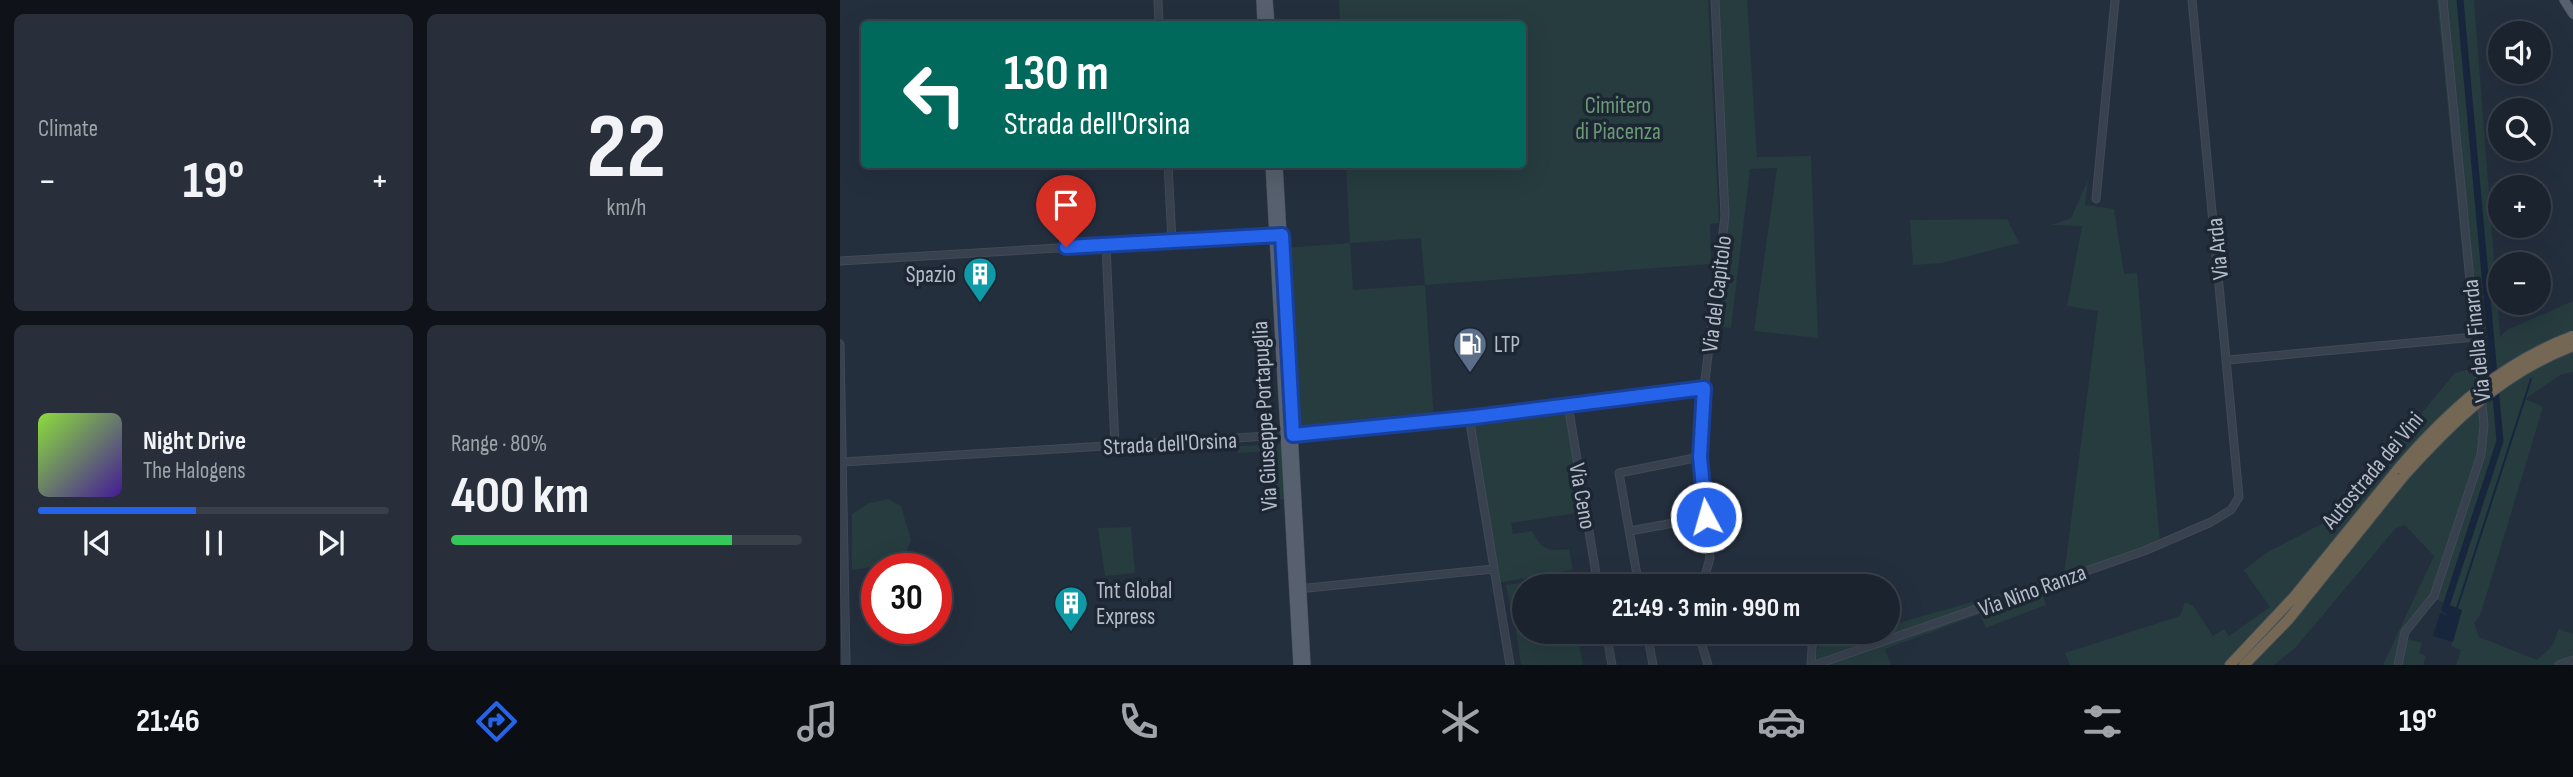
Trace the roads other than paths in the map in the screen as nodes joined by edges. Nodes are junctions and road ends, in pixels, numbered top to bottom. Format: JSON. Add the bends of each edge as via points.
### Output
{"nodes":[{"id":1,"x":1158,"y":0,"type":"edge"},
{"id":2,"x":1261,"y":0,"type":"edge"},
{"id":3,"x":1268,"y":0,"type":"edge"},
{"id":4,"x":1715,"y":0,"type":"edge"},
{"id":5,"x":2115,"y":0,"type":"edge"},
{"id":6,"x":2192,"y":0,"type":"edge"},
{"id":7,"x":2443,"y":0,"type":"edge"},
{"id":8,"x":2564,"y":0,"type":"edge"},
{"id":9,"x":2573,"y":14,"type":"edge"},
{"id":10,"x":1160,"y":21,"type":"edge"},
{"id":11,"x":1262,"y":21,"type":"edge"},
{"id":12,"x":1270,"y":21,"type":"edge"},
{"id":13,"x":1168,"y":168,"type":"edge"},
{"id":14,"x":1270,"y":168,"type":"edge"},
{"id":15,"x":1278,"y":168,"type":"edge"},
{"id":16,"x":2096,"y":199,"type":"dead end"},
{"id":17,"x":1278,"y":235,"type":"junction"},
{"id":18,"x":1172,"y":241,"type":"junction"},
{"id":19,"x":1106,"y":245,"type":"junction"},
{"id":20,"x":840,"y":261,"type":"edge"},
{"id":21,"x":2573,"y":336,"type":"edge"},
{"id":22,"x":2475,"y":337,"type":"junction"},
{"id":23,"x":840,"y":345,"type":"edge"},
{"id":24,"x":2573,"y":346,"type":"edge"},
{"id":25,"x":2228,"y":360,"type":"junction"},
{"id":26,"x":841,"y":385,"type":"edge"},
{"id":27,"x":1704,"y":388,"type":"junction"},
{"id":28,"x":1567,"y":405,"type":"junction"},
{"id":29,"x":1469,"y":417,"type":"junction"},
{"id":30,"x":1289,"y":435,"type":"junction"},
{"id":31,"x":1115,"y":446,"type":"junction"},
{"id":32,"x":1700,"y":457,"type":"junction"},
{"id":33,"x":843,"y":462,"type":"junction"},
{"id":34,"x":2400,"y":473,"type":"junction"},
{"id":35,"x":2239,"y":497,"type":"joint"},
{"id":36,"x":1706,"y":517,"type":"junction"},
{"id":37,"x":1630,"y":531,"type":"junction"},
{"id":38,"x":1493,"y":569,"type":"junction"},
{"id":39,"x":1596,"y":574,"type":"edge"},
{"id":40,"x":1637,"y":574,"type":"edge"},
{"id":41,"x":1705,"y":574,"type":"edge"},
{"id":42,"x":842,"y":584,"type":"edge"},
{"id":43,"x":1298,"y":589,"type":"junction"},
{"id":44,"x":1608,"y":644,"type":"edge"},
{"id":45,"x":1649,"y":644,"type":"edge"},
{"id":46,"x":1702,"y":644,"type":"edge"},
{"id":47,"x":1813,"y":644,"type":"edge"},
{"id":48,"x":2573,"y":660,"type":"edge"},
{"id":49,"x":846,"y":665,"type":"edge"},
{"id":50,"x":1298,"y":665,"type":"edge"},
{"id":51,"x":1306,"y":665,"type":"edge"},
{"id":52,"x":1510,"y":665,"type":"edge"},
{"id":53,"x":1612,"y":665,"type":"edge"},
{"id":54,"x":1653,"y":665,"type":"edge"},
{"id":55,"x":1709,"y":665,"type":"edge"},
{"id":56,"x":1813,"y":665,"type":"edge"},
{"id":57,"x":2230,"y":665,"type":"edge"},
{"id":58,"x":2244,"y":665,"type":"edge"},
{"id":59,"x":2398,"y":665,"type":"edge"},
{"id":60,"x":2559,"y":665,"type":"edge"}],
"edges":[{"from":1,"to":10,"type":"street"},
{"from":2,"to":11,"type":"main road"},
{"from":3,"to":12,"type":"main road"},
{"from":4,"to":27,"type":"street","name":"Via del Capitolo","via":[[1725,216]]},
{"from":5,"to":16,"type":"street"},
{"from":6,"to":25,"type":"street","name":"Via Arda"},
{"from":7,"to":22,"type":"street","name":"Via della Finarda"},
{"from":8,"to":9,"type":"main road"},
{"from":13,"to":18,"type":"street"},
{"from":14,"to":17,"type":"main road","name":"Via Giuseppe Portapuglia"},
{"from":15,"to":17,"type":"main road","name":"Via Giuseppe Portapuglia"},
{"from":17,"to":18,"type":"street"},
{"from":17,"to":30,"type":"main road","name":"Via Giuseppe Portapuglia"},
{"from":18,"to":19,"type":"street"},
{"from":19,"to":20,"type":"street"},
{"from":19,"to":31,"type":"street"},
{"from":21,"to":34,"type":"highway","name":"Autostrada dei Vini","bridge":true,"via":[[2535,352],[2486,382],[2443,419]]},
{"from":22,"to":25,"type":"street"},
{"from":22,"to":59,"type":"street","name":"Via della Finarda","via":[[2484,425],[2481,455],[2434,596],[2404,632]]},
{"from":23,"to":26,"type":"street"},
{"from":24,"to":34,"type":"highway","name":"Autostrada dei Vini","bridge":true,"via":[[2534,364],[2473,404]]},
{"from":25,"to":35,"type":"street","name":"Via Arda"},
{"from":26,"to":33,"type":"street"},
{"from":27,"to":28,"type":"street","name":"Strada dell'Orsina"},
{"from":27,"to":32,"type":"street","name":"Via del Capitolo"},
{"from":28,"to":29,"type":"street","name":"Strada dell'Orsina"},
{"from":28,"to":39,"type":"street","name":"Via Ceno"},
{"from":29,"to":30,"type":"street","name":"Strada dell'Orsina"},
{"from":29,"to":38,"type":"street"},
{"from":30,"to":31,"type":"street","name":"Strada dell'Orsina"},
{"from":30,"to":43,"type":"main road","name":"Via Giuseppe Portapuglia"},
{"from":31,"to":33,"type":"street","name":"Strada dell'Orsina"},
{"from":32,"to":36,"type":"street","name":"Via del Capitolo"},
{"from":32,"to":37,"type":"street","via":[[1619,473]]},
{"from":33,"to":42,"type":"street"},
{"from":34,"to":57,"type":"highway","name":"Autostrada dei Vini"},
{"from":34,"to":58,"type":"highway","name":"Autostrada dei Vini","via":[[2288,620]]},
{"from":35,"to":56,"type":"street","name":"Via Nino Ranza","via":[[2231,510],[2211,522],[2144,551]]},
{"from":36,"to":37,"type":"street"},
{"from":36,"to":41,"type":"street","name":"Via del Capitolo","via":[[1710,558]]},
{"from":37,"to":40,"type":"street"},
{"from":38,"to":43,"type":"street"},
{"from":38,"to":52,"type":"street"},
{"from":42,"to":49,"type":"street"},
{"from":43,"to":50,"type":"main road","name":"Via Giuseppe Portapuglia"},
{"from":43,"to":51,"type":"main road","name":"Via Giuseppe Portapuglia"},
{"from":44,"to":53,"type":"street"},
{"from":45,"to":54,"type":"street"},
{"from":46,"to":55,"type":"street"},
{"from":47,"to":56,"type":"street"},
{"from":48,"to":60,"type":"street"}]}
